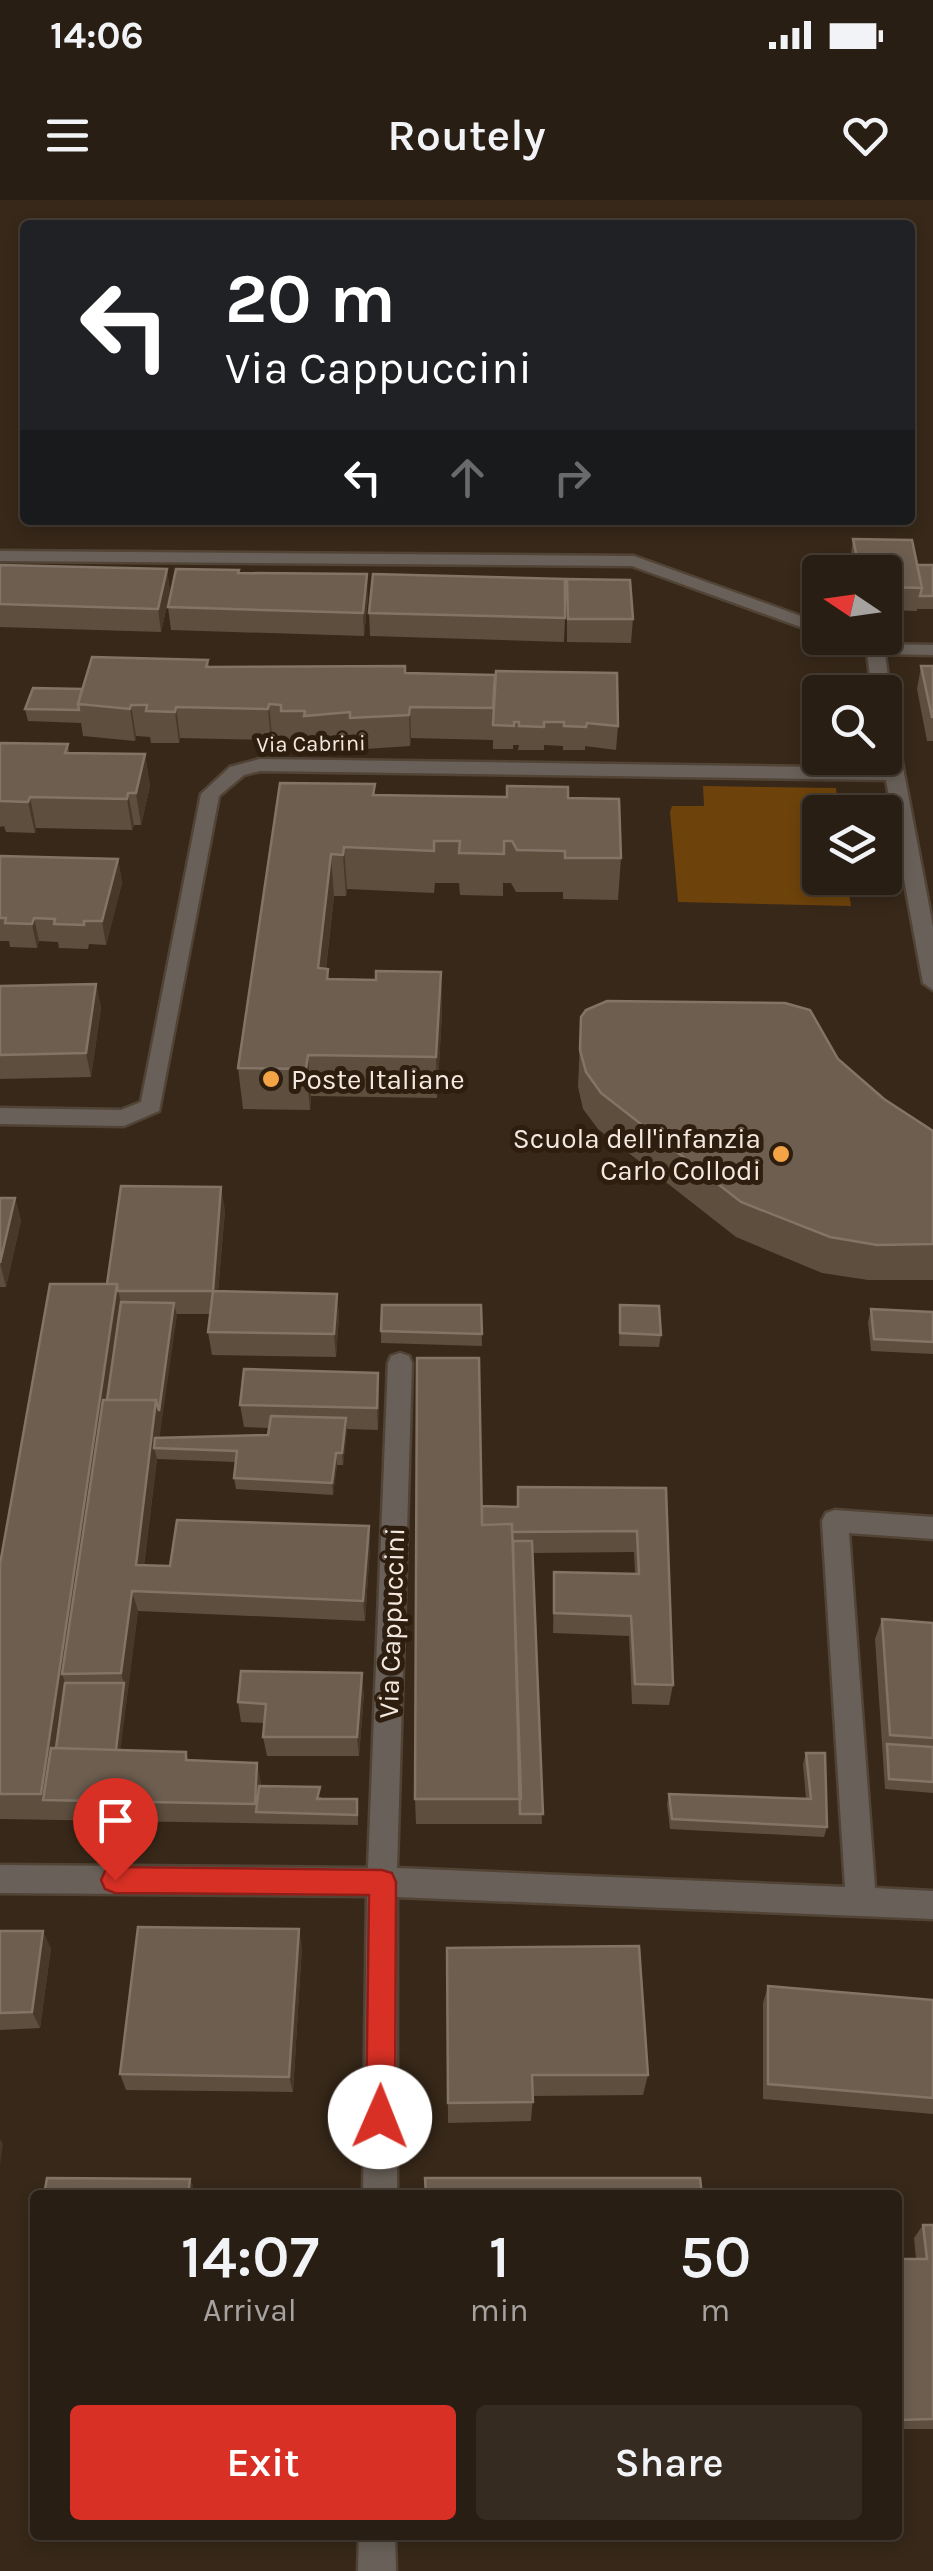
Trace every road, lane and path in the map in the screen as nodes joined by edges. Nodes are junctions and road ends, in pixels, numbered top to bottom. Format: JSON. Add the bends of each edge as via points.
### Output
{"nodes":[{"id":1,"x":0,"y":556,"type":"edge"},
{"id":2,"x":802,"y":622,"type":"edge"},
{"id":3,"x":902,"y":649,"type":"edge"},
{"id":4,"x":933,"y":650,"type":"edge"},
{"id":5,"x":802,"y":773,"type":"edge"},
{"id":6,"x":893,"y":775,"type":"edge"},
{"id":7,"x":933,"y":983,"type":"edge"},
{"id":8,"x":0,"y":1116,"type":"edge"},
{"id":9,"x":400,"y":1362,"type":"dead end"},
{"id":10,"x":933,"y":1528,"type":"edge"},
{"id":11,"x":0,"y":1879,"type":"edge"},
{"id":12,"x":382,"y":1882,"type":"junction"},
{"id":13,"x":861,"y":1902,"type":"junction"},
{"id":14,"x":933,"y":1905,"type":"edge"},
{"id":15,"x":380,"y":2190,"type":"edge"},
{"id":16,"x":377,"y":2540,"type":"edge"},
{"id":17,"x":377,"y":2571,"type":"edge"}],
"edges":[{"from":1,"to":2,"type":"street","via":[[634,560]]},
{"from":3,"to":4,"type":"street"},
{"from":5,"to":8,"type":"street","name":"Via Cabrini","via":[[260,765],[237,771],[210,794],[152,1106],[124,1118]]},
{"from":6,"to":7,"type":"street"},
{"from":9,"to":12,"type":"street","name":"Via Cappuccini"},
{"from":10,"to":13,"type":"street","via":[[834,1522]]},
{"from":11,"to":12,"type":"street"},
{"from":12,"to":13,"type":"street"},
{"from":12,"to":15,"type":"street","name":"Via Cappuccini"},
{"from":13,"to":14,"type":"street"},
{"from":16,"to":17,"type":"street"}]}
